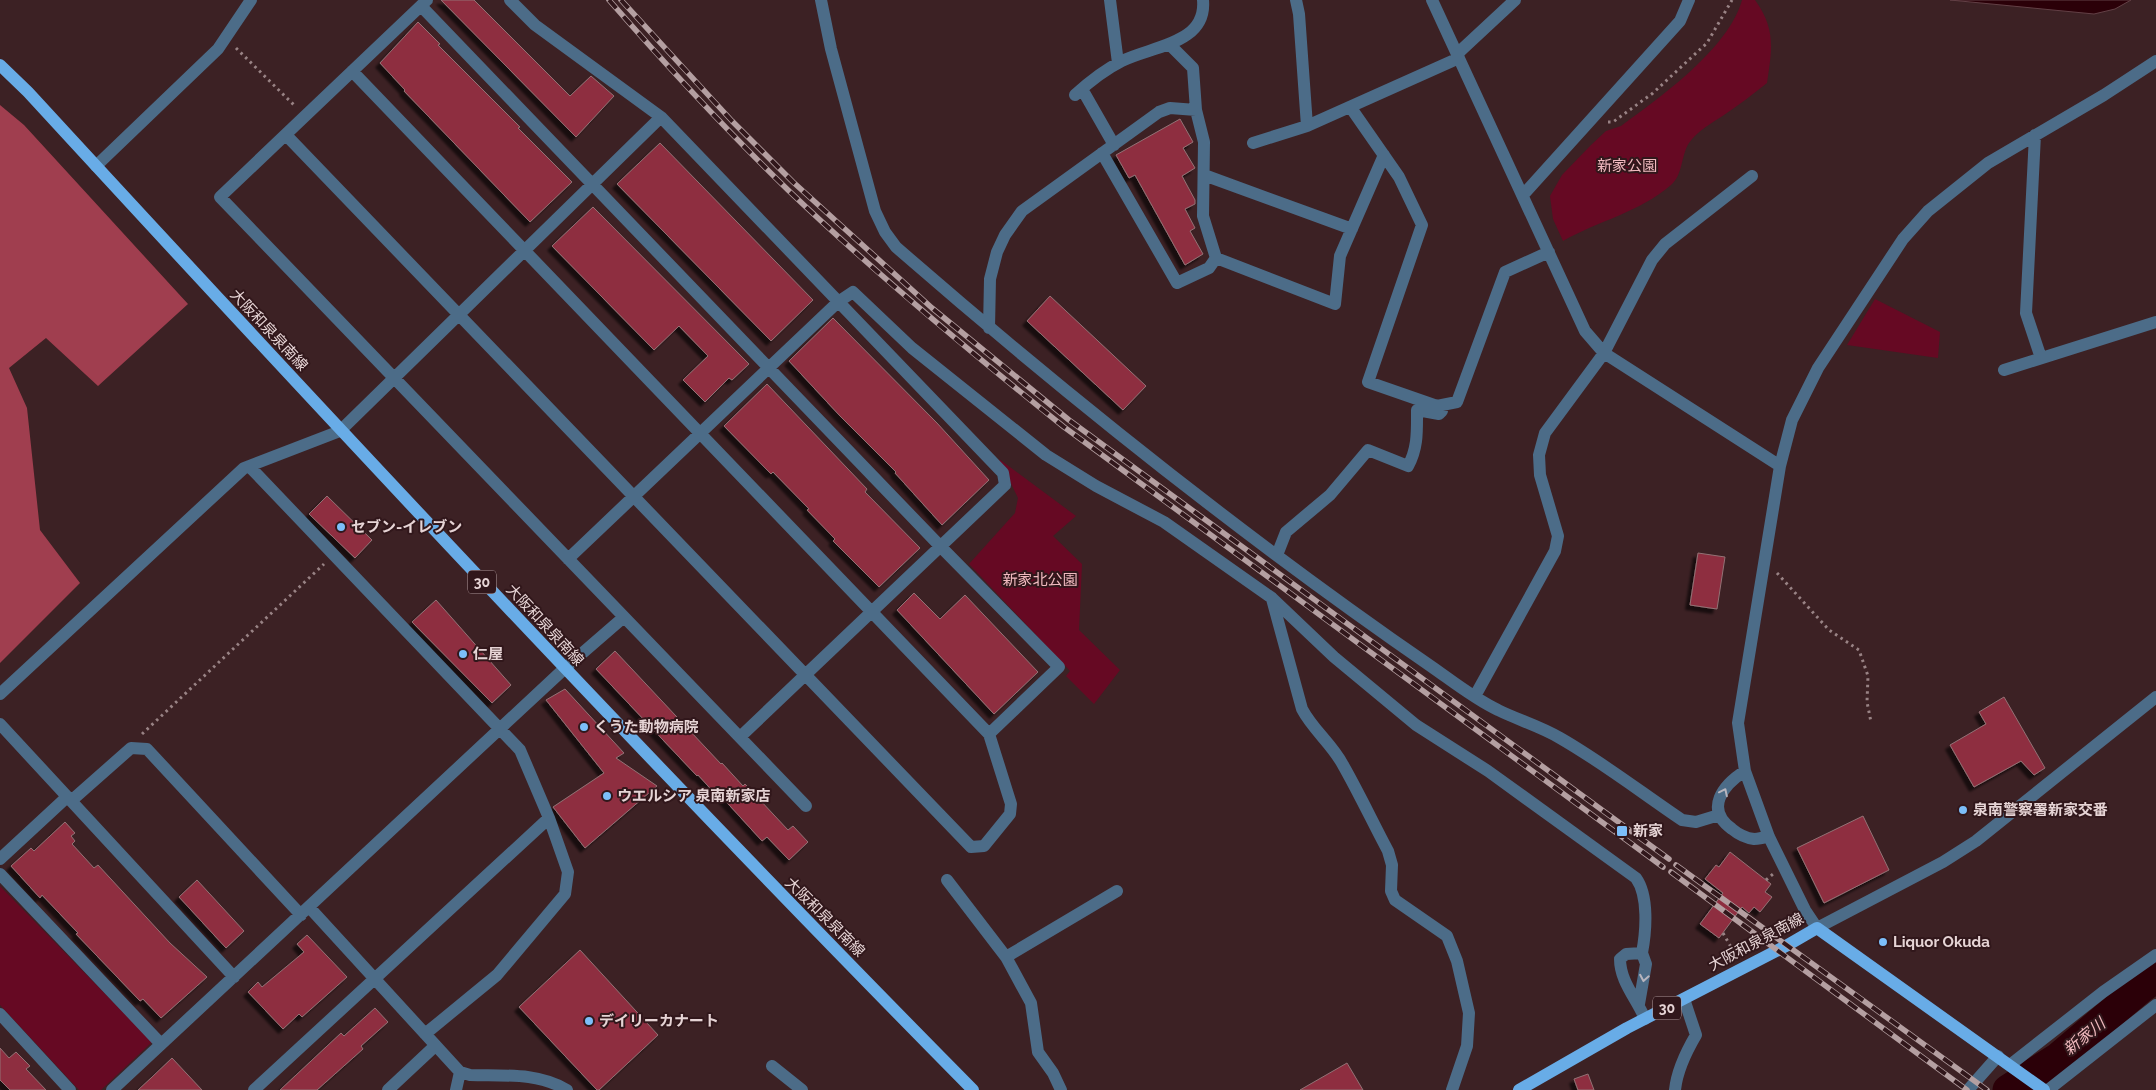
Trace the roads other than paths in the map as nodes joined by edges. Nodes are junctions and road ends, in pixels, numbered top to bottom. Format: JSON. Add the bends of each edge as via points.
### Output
{"nodes":[{"id":1,"x":251,"y":0,"type":"edge"},
{"id":2,"x":510,"y":0,"type":"edge"},
{"id":3,"x":821,"y":0,"type":"edge"},
{"id":4,"x":1110,"y":0,"type":"edge"},
{"id":5,"x":1203,"y":0,"type":"edge"},
{"id":6,"x":1296,"y":0,"type":"edge"},
{"id":7,"x":1432,"y":0,"type":"edge"},
{"id":8,"x":1515,"y":0,"type":"edge"},
{"id":9,"x":1689,"y":0,"type":"edge"},
{"id":10,"x":424,"y":3,"type":"edge"},
{"id":11,"x":1169,"y":44,"type":"junction"},
{"id":12,"x":1458,"y":56,"type":"junction"},
{"id":13,"x":2156,"y":61,"type":"edge"},
{"id":14,"x":1118,"y":63,"type":"junction"},
{"id":15,"x":0,"y":65,"type":"edge"},
{"id":16,"x":352,"y":71,"type":"junction"},
{"id":17,"x":1351,"y":108,"type":"junction"},
{"id":18,"x":1196,"y":110,"type":"junction"},
{"id":19,"x":661,"y":118,"type":"junction"},
{"id":20,"x":1307,"y":126,"type":"junction"},
{"id":21,"x":286,"y":135,"type":"junction"},
{"id":22,"x":2035,"y":135,"type":"junction"},
{"id":23,"x":1253,"y":143,"type":"dead end"},
{"id":24,"x":1114,"y":145,"type":"junction"},
{"id":25,"x":1102,"y":153,"type":"junction"},
{"id":26,"x":1384,"y":156,"type":"junction"},
{"id":27,"x":96,"y":166,"type":"junction"},
{"id":28,"x":1204,"y":175,"type":"junction"},
{"id":29,"x":1752,"y":176,"type":"dead end"},
{"id":30,"x":593,"y":184,"type":"junction"},
{"id":31,"x":1523,"y":195,"type":"junction"},
{"id":32,"x":1352,"y":230,"type":"junction"},
{"id":33,"x":525,"y":250,"type":"junction"},
{"id":34,"x":1549,"y":252,"type":"junction"},
{"id":35,"x":1216,"y":258,"type":"junction"},
{"id":36,"x":838,"y":302,"type":"junction"},
{"id":37,"x":459,"y":315,"type":"junction"},
{"id":38,"x":2156,"y":322,"type":"edge"},
{"id":39,"x":989,"y":328,"type":"junction"},
{"id":40,"x":1604,"y":353,"type":"junction"},
{"id":41,"x":2041,"y":358,"type":"junction"},
{"id":42,"x":769,"y":368,"type":"junction"},
{"id":43,"x":2004,"y":370,"type":"dead end"},
{"id":44,"x":394,"y":378,"type":"junction"},
{"id":45,"x":1449,"y":404,"type":"junction"},
{"id":46,"x":340,"y":431,"type":"junction"},
{"id":47,"x":701,"y":433,"type":"junction"},
{"id":48,"x":249,"y":466,"type":"junction"},
{"id":49,"x":1780,"y":466,"type":"junction"},
{"id":50,"x":634,"y":496,"type":"junction"},
{"id":51,"x":940,"y":546,"type":"junction"},
{"id":52,"x":1277,"y":555,"type":"junction"},
{"id":53,"x":568,"y":559,"type":"junction"},
{"id":54,"x":1272,"y":598,"type":"junction"},
{"id":55,"x":873,"y":611,"type":"junction"},
{"id":56,"x":624,"y":616,"type":"junction"},
{"id":57,"x":564,"y":669,"type":"junction"},
{"id":58,"x":805,"y":675,"type":"junction"},
{"id":59,"x":0,"y":694,"type":"edge"},
{"id":60,"x":1475,"y":696,"type":"junction"},
{"id":61,"x":2156,"y":697,"type":"edge"},
{"id":62,"x":0,"y":724,"type":"edge"},
{"id":63,"x":500,"y":730,"type":"junction"},
{"id":64,"x":989,"y":734,"type":"junction"},
{"id":65,"x":740,"y":737,"type":"junction"},
{"id":66,"x":1745,"y":771,"type":"junction"},
{"id":67,"x":69,"y":799,"type":"junction"},
{"id":68,"x":806,"y":806,"type":"dead end"},
{"id":69,"x":1719,"y":815,"type":"junction"},
{"id":70,"x":549,"y":818,"type":"junction"},
{"id":71,"x":1769,"y":837,"type":"junction"},
{"id":72,"x":0,"y":859,"type":"edge"},
{"id":73,"x":0,"y":874,"type":"edge"},
{"id":74,"x":947,"y":880,"type":"dead end"},
{"id":75,"x":1117,"y":891,"type":"dead end"},
{"id":76,"x":305,"y":911,"type":"junction"},
{"id":77,"x":1816,"y":928,"type":"junction"},
{"id":78,"x":1642,"y":953,"type":"junction"},
{"id":79,"x":2156,"y":955,"type":"edge"},
{"id":80,"x":1006,"y":957,"type":"junction"},
{"id":81,"x":234,"y":977,"type":"junction"},
{"id":82,"x":374,"y":979,"type":"junction"},
{"id":83,"x":1684,"y":999,"type":"junction"},
{"id":84,"x":1639,"y":1004,"type":"junction"},
{"id":85,"x":2156,"y":1006,"type":"edge"},
{"id":86,"x":0,"y":1014,"type":"edge"},
{"id":87,"x":1645,"y":1019,"type":"junction"},
{"id":88,"x":425,"y":1034,"type":"junction"},
{"id":89,"x":161,"y":1044,"type":"junction"},
{"id":90,"x":435,"y":1046,"type":"junction"},
{"id":91,"x":1998,"y":1056,"type":"junction"},
{"id":92,"x":772,"y":1066,"type":"dead end"},
{"id":93,"x":2013,"y":1067,"type":"junction"},
{"id":94,"x":460,"y":1072,"type":"junction"},
{"id":95,"x":2044,"y":1089,"type":"edge"},
{"id":96,"x":70,"y":1090,"type":"edge"},
{"id":97,"x":112,"y":1090,"type":"edge"},
{"id":98,"x":254,"y":1090,"type":"edge"},
{"id":99,"x":388,"y":1090,"type":"edge"},
{"id":100,"x":456,"y":1090,"type":"edge"},
{"id":101,"x":567,"y":1090,"type":"edge"},
{"id":102,"x":802,"y":1090,"type":"edge"},
{"id":103,"x":973,"y":1090,"type":"edge"},
{"id":104,"x":1061,"y":1090,"type":"edge"},
{"id":105,"x":1452,"y":1090,"type":"edge"},
{"id":106,"x":1519,"y":1090,"type":"edge"},
{"id":107,"x":1675,"y":1090,"type":"edge"},
{"id":108,"x":1968,"y":1090,"type":"edge"}],
"edges":[{"from":1,"to":27,"type":"street","via":[[218,49]]},
{"from":2,"to":19,"type":"street","via":[[535,25]]},
{"from":3,"to":39,"type":"street","via":[[875,211],[885,232],[896,247]]},
{"from":4,"to":14,"type":"street"},
{"from":5,"to":11,"type":"street","via":[[1199,24],[1186,37]]},
{"from":6,"to":20,"type":"street"},
{"from":7,"to":12,"type":"street"},
{"from":8,"to":12,"type":"street"},
{"from":9,"to":31,"type":"street","via":[[1680,21]]},
{"from":10,"to":16,"type":"street"},
{"from":10,"to":30,"type":"street"},
{"from":11,"to":14,"type":"street"},
{"from":11,"to":18,"type":"street","via":[[1193,68]]},
{"from":12,"to":17,"type":"street"},
{"from":12,"to":31,"type":"street"},
{"from":13,"to":22,"type":"street"},
{"from":14,"to":24,"type":"street","via":[[1099,73],[1078,92]]},
{"from":15,"to":27,"type":"main road","name":"大阪和泉泉南線","number":"30"},
{"from":16,"to":21,"type":"street"},
{"from":16,"to":33,"type":"street"},
{"from":17,"to":20,"type":"street"},
{"from":17,"to":26,"type":"street"},
{"from":18,"to":24,"type":"street","via":[[1170,108],[1159,112]]},
{"from":18,"to":28,"type":"street","via":[[1204,142]]},
{"from":19,"to":30,"type":"street"},
{"from":19,"to":36,"type":"street"},
{"from":20,"to":23,"type":"street"},
{"from":21,"to":37,"type":"street"},
{"from":21,"to":44,"type":"street","via":[[220,197]]},
{"from":22,"to":41,"type":"street","via":[[2026,312]]},
{"from":22,"to":49,"type":"street","via":[[1960,184],[1928,211],[1903,239],[1818,368],[1792,420]]},
{"from":24,"to":25,"type":"street"},
{"from":25,"to":35,"type":"street","via":[[1177,283],[1209,268]]},
{"from":25,"to":39,"type":"street","via":[[1022,211],[1005,235],[990,279]]},
{"from":26,"to":32,"type":"street"},
{"from":26,"to":45,"type":"street","via":[[1399,177],[1422,225],[1368,382],[1437,406]]},
{"from":27,"to":46,"type":"main road","name":"大阪和泉泉南線","number":"30"},
{"from":28,"to":32,"type":"street"},
{"from":28,"to":35,"type":"street","via":[[1203,216]]},
{"from":29,"to":40,"type":"street","via":[[1665,244],[1652,260]]},
{"from":30,"to":33,"type":"street"},
{"from":30,"to":42,"type":"street"},
{"from":31,"to":34,"type":"street"},
{"from":32,"to":35,"type":"street","via":[[1340,256],[1335,304]]},
{"from":33,"to":37,"type":"street"},
{"from":33,"to":47,"type":"street"},
{"from":34,"to":40,"type":"street","via":[[1585,331]]},
{"from":34,"to":45,"type":"street","via":[[1505,272],[1457,402]]},
{"from":36,"to":42,"type":"street"},
{"from":36,"to":51,"type":"street","via":[[1003,473],[1005,485]]},
{"from":36,"to":54,"type":"street","via":[[853,292],[912,348],[1046,455],[1164,522]]},
{"from":37,"to":44,"type":"street"},
{"from":37,"to":50,"type":"street"},
{"from":38,"to":41,"type":"street"},
{"from":39,"to":52,"type":"street","via":[[1096,416]]},
{"from":40,"to":49,"type":"street"},
{"from":40,"to":60,"type":"street","via":[[1545,433],[1539,455],[1540,475],[1558,536],[1555,552]]},
{"from":41,"to":43,"type":"street"},
{"from":42,"to":47,"type":"street"},
{"from":42,"to":51,"type":"street"},
{"from":44,"to":46,"type":"street"},
{"from":44,"to":53,"type":"street"},
{"from":45,"to":52,"type":"street","via":[[1439,414],[1416,410],[1418,438],[1408,466],[1368,450],[1330,495],[1286,532]]},
{"from":46,"to":48,"type":"street"},
{"from":46,"to":57,"type":"main road","name":"大阪和泉泉南線","number":"30"},
{"from":47,"to":50,"type":"street"},
{"from":47,"to":55,"type":"street"},
{"from":48,"to":59,"type":"street"},
{"from":48,"to":63,"type":"street"},
{"from":49,"to":66,"type":"street","via":[[1738,723]]},
{"from":50,"to":53,"type":"street"},
{"from":50,"to":58,"type":"street"},
{"from":51,"to":55,"type":"street"},
{"from":51,"to":64,"type":"street","via":[[1059,667]]},
{"from":52,"to":60,"type":"street"},
{"from":53,"to":56,"type":"street"},
{"from":54,"to":78,"type":"street","via":[[1334,657],[1416,724],[1488,771],[1636,878],[1644,896]]},
{"from":54,"to":105,"type":"street","via":[[1302,709],[1343,764],[1388,851],[1392,865],[1391,890],[1395,900],[1447,936],[1457,961],[1469,1013],[1467,1046]]},
{"from":55,"to":58,"type":"street"},
{"from":55,"to":64,"type":"street"},
{"from":56,"to":57,"type":"street"},
{"from":56,"to":65,"type":"street"},
{"from":57,"to":63,"type":"street"},
{"from":57,"to":103,"type":"main road","name":"大阪和泉泉南線","number":"30","via":[[786,902]]},
{"from":58,"to":64,"type":"street","via":[[971,847],[984,846],[1010,814],[1011,804]]},
{"from":58,"to":65,"type":"street"},
{"from":60,"to":69,"type":"street","via":[[1496,710],[1561,738],[1682,820],[1696,822]]},
{"from":61,"to":77,"type":"street","via":[[1976,841],[1943,862]]},
{"from":62,"to":67,"type":"street"},
{"from":63,"to":70,"type":"street","via":[[520,750]]},
{"from":63,"to":76,"type":"street"},
{"from":65,"to":68,"type":"street"},
{"from":69,"to":66,"type":"street","one_way":true,"via":[[1722,792],[1728,783]]},
{"from":66,"to":71,"type":"street"},
{"from":67,"to":72,"type":"street"},
{"from":67,"to":76,"type":"street","via":[[131,748],[147,749]]},
{"from":67,"to":81,"type":"street"},
{"from":69,"to":71,"type":"street","via":[[1738,834],[1753,839]]},
{"from":70,"to":82,"type":"street"},
{"from":70,"to":88,"type":"street","via":[[568,872],[565,894],[497,975]]},
{"from":71,"to":77,"type":"street"},
{"from":73,"to":89,"type":"street"},
{"from":74,"to":80,"type":"street"},
{"from":75,"to":80,"type":"street"},
{"from":76,"to":81,"type":"street"},
{"from":76,"to":82,"type":"street"},
{"from":77,"to":83,"type":"main road","name":"大阪和泉泉南線","number":"30"},
{"from":77,"to":91,"type":"main road","name":"大阪和泉泉南線"},
{"from":78,"to":84,"type":"street","one_way":true,"via":[[1646,964]]},
{"from":78,"to":84,"type":"street","via":[[1626,954],[1620,959],[1632,998]]},
{"from":79,"to":93,"type":"street","via":[[2103,992]]},
{"from":80,"to":104,"type":"street","via":[[1031,1003],[1038,1052]]},
{"from":81,"to":89,"type":"street"},
{"from":82,"to":88,"type":"street"},
{"from":82,"to":98,"type":"street"},
{"from":83,"to":87,"type":"main road","name":"大阪和泉泉南線","number":"30"},
{"from":83,"to":107,"type":"street","via":[[1696,1035],[1686,1052]]},
{"from":84,"to":87,"type":"street"},
{"from":85,"to":95,"type":"street"},
{"from":86,"to":96,"type":"street"},
{"from":87,"to":106,"type":"main road","name":"大阪和泉泉南線","number":"30"},
{"from":88,"to":90,"type":"street"},
{"from":89,"to":97,"type":"street"},
{"from":90,"to":94,"type":"street"},
{"from":90,"to":99,"type":"street"},
{"from":91,"to":93,"type":"main road","name":"大阪和泉泉南線"},
{"from":91,"to":108,"type":"street"},
{"from":92,"to":102,"type":"street"},
{"from":93,"to":95,"type":"main road","name":"大阪和泉泉南線"},
{"from":94,"to":100,"type":"street"},
{"from":94,"to":101,"type":"street","via":[[534,1077]]}]}
